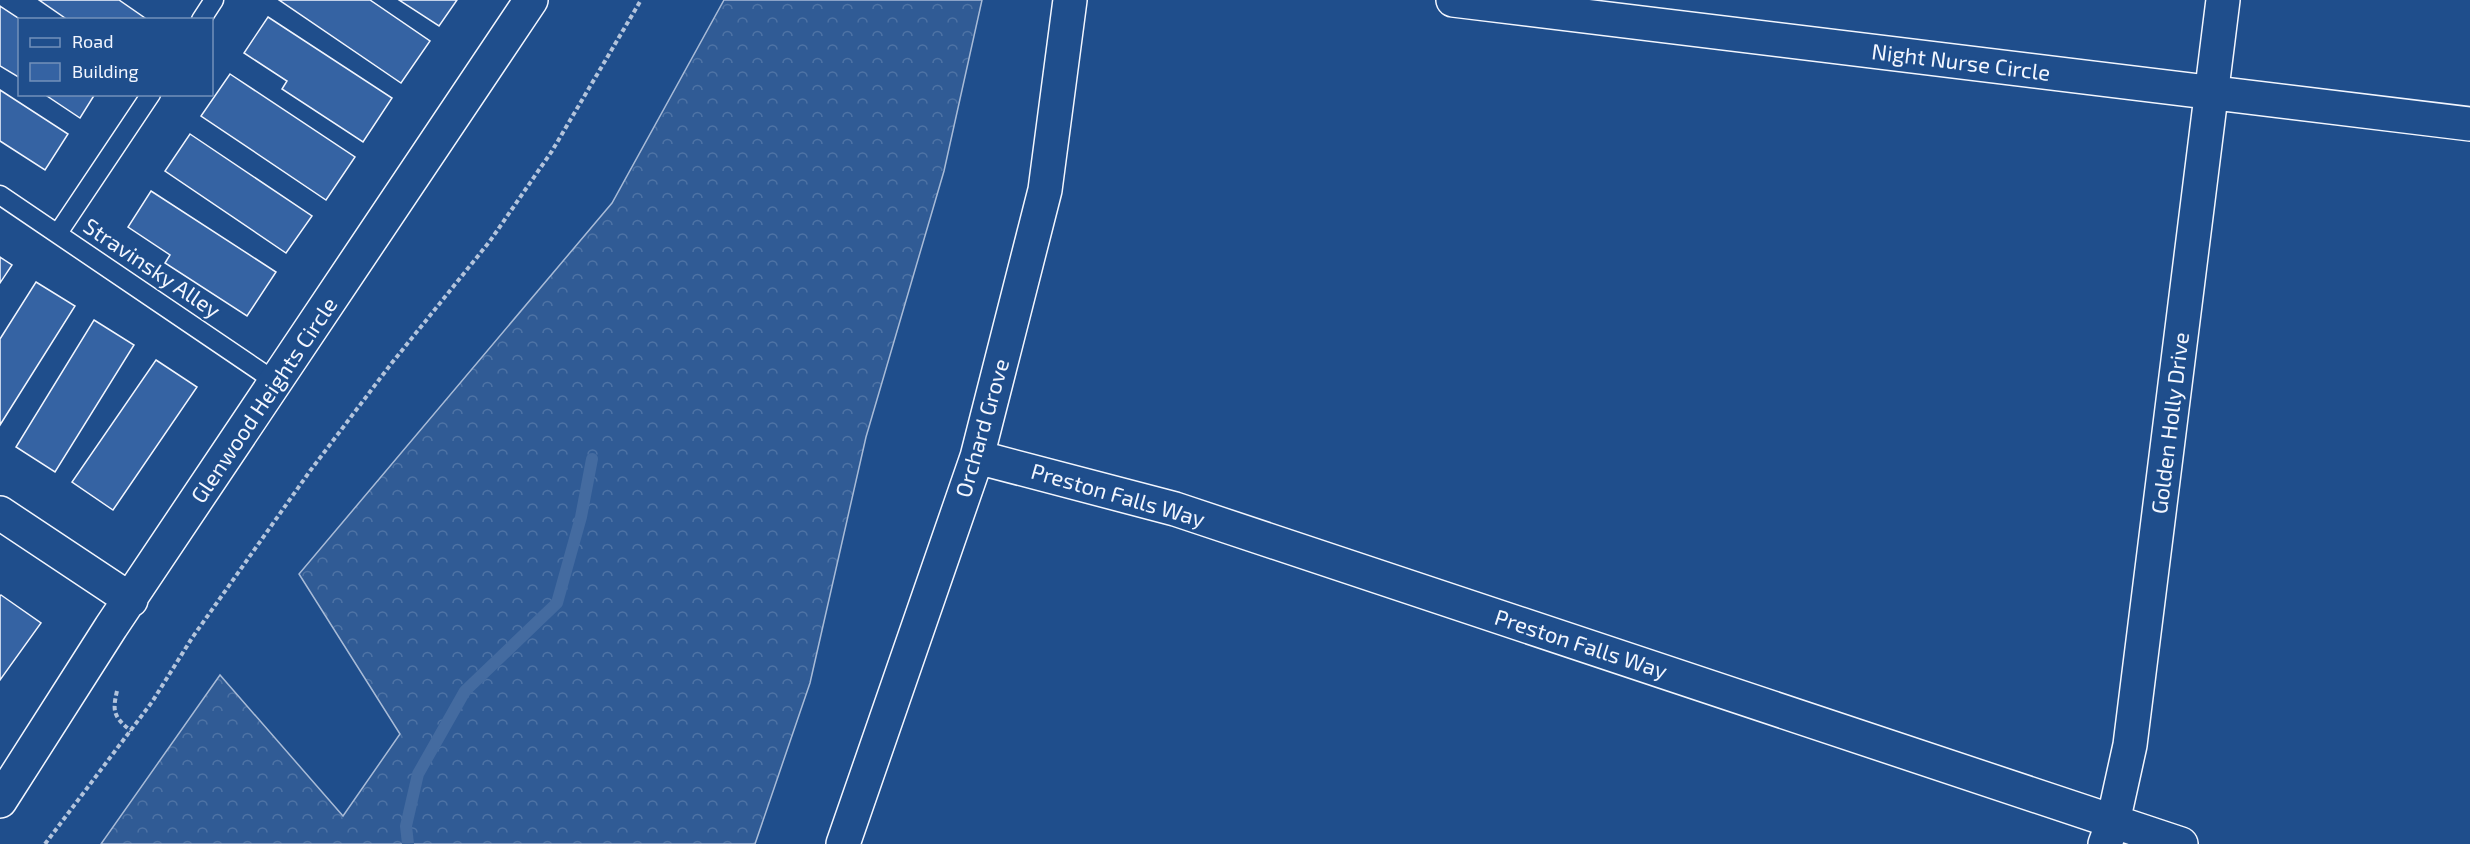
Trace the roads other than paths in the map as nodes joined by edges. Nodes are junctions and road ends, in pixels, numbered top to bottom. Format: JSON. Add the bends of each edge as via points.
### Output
{"nodes":[{"id":1,"x":214,"y":0,"type":"edge"},
{"id":2,"x":531,"y":0,"type":"edge"},
{"id":3,"x":1070,"y":0,"type":"edge"},
{"id":4,"x":1453,"y":0,"type":"edge"},
{"id":5,"x":2223,"y":0,"type":"edge"},
{"id":6,"x":202,"y":18,"type":"edge"},
{"id":7,"x":2211,"y":92,"type":"junction"},
{"id":8,"x":150,"y":96,"type":"edge"},
{"id":9,"x":2470,"y":124,"type":"edge"},
{"id":10,"x":0,"y":195,"type":"edge"},
{"id":11,"x":58,"y":233,"type":"junction"},
{"id":12,"x":276,"y":382,"type":"junction"},
{"id":13,"x":977,"y":457,"type":"junction"},
{"id":14,"x":0,"y":513,"type":"edge"},
{"id":15,"x":131,"y":600,"type":"junction"},
{"id":16,"x":0,"y":801,"type":"edge"},
{"id":17,"x":2109,"y":833,"type":"edge"},
{"id":18,"x":843,"y":844,"type":"edge"},
{"id":19,"x":2181,"y":844,"type":"edge"}],
"edges":[{"from":1,"to":6,"type":"lane"},
{"from":2,"to":12,"type":"street","name":"Glenwood Heights Circle"},
{"from":3,"to":13,"type":"street","name":"Orchard Grove","via":[[1045,190]]},
{"from":4,"to":7,"type":"street","name":"Night Nurse Circle"},
{"from":5,"to":7,"type":"street","name":"Golden Holly Drive"},
{"from":7,"to":9,"type":"street","name":"Night Nurse Circle"},
{"from":7,"to":17,"type":"street","name":"Golden Holly Drive","via":[[2130,745]]},
{"from":8,"to":11,"type":"lane"},
{"from":10,"to":11,"type":"lane","name":"Stravinsky Alley"},
{"from":11,"to":12,"type":"lane","name":"Stravinsky Alley"},
{"from":12,"to":15,"type":"street","name":"Glenwood Heights Circle"},
{"from":13,"to":17,"type":"street","name":"Preston Falls Way","via":[[1175,509]]},
{"from":13,"to":18,"type":"street","name":"Orchard Grove"},
{"from":14,"to":15,"type":"street"},
{"from":15,"to":16,"type":"street","name":"Glenwood Heights Circle"},
{"from":17,"to":19,"type":"street","name":"Preston Falls Way"}]}
